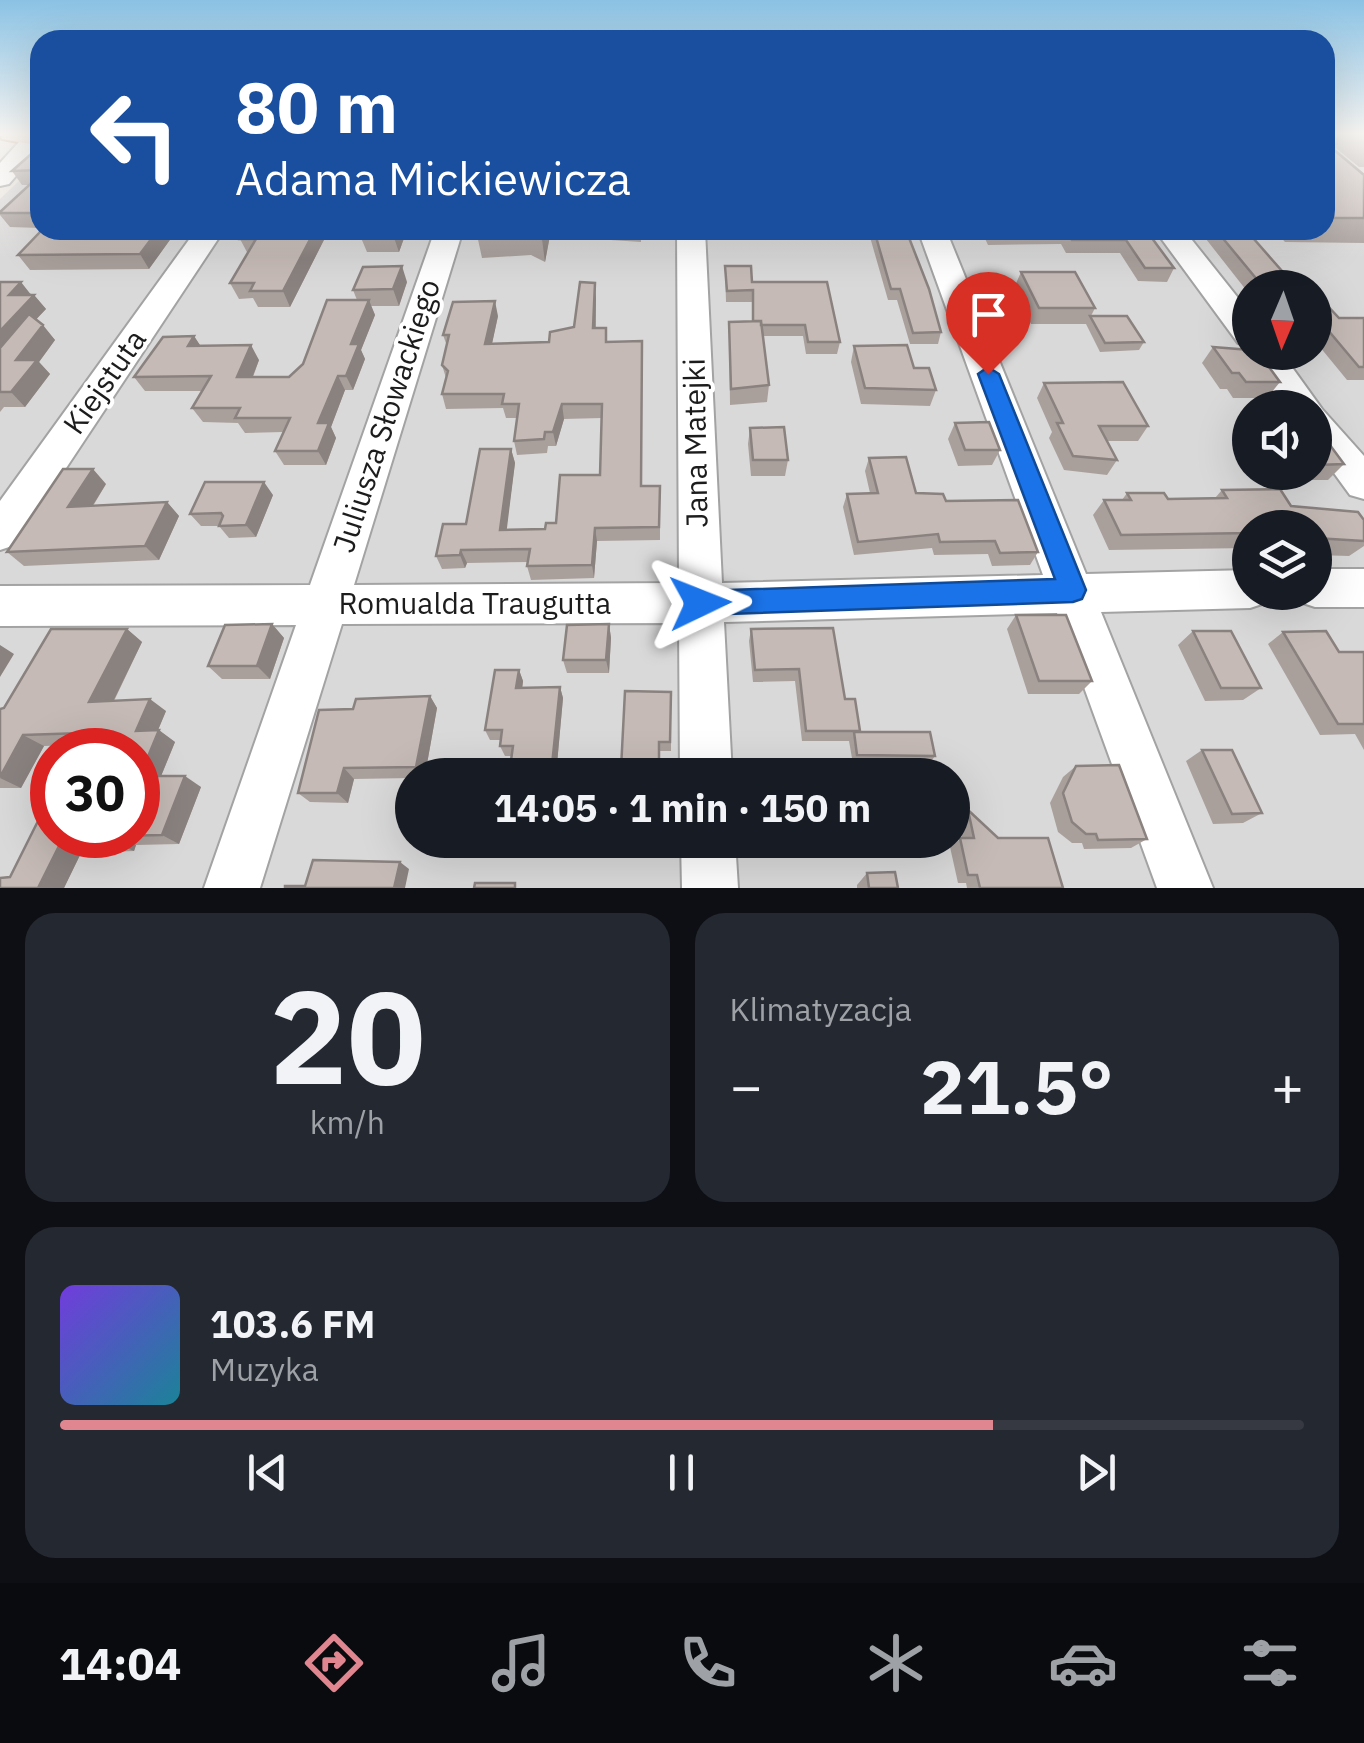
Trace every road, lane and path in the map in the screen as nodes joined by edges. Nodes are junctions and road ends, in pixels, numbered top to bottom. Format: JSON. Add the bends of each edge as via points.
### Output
{"nodes":[{"id":1,"x":203,"y":240,"type":"edge"},
{"id":2,"x":446,"y":240,"type":"edge"},
{"id":3,"x":691,"y":240,"type":"edge"},
{"id":4,"x":936,"y":240,"type":"edge"},
{"id":5,"x":1177,"y":240,"type":"edge"},
{"id":6,"x":1232,"y":312,"type":"edge"},
{"id":7,"x":1277,"y":370,"type":"edge"},
{"id":8,"x":1292,"y":390,"type":"edge"},
{"id":9,"x":1332,"y":442,"type":"edge"},
{"id":10,"x":1364,"y":484,"type":"edge"},
{"id":11,"x":0,"y":533,"type":"edge"},
{"id":12,"x":1332,"y":588,"type":"edge"},
{"id":13,"x":1364,"y":588,"type":"edge"},
{"id":14,"x":1232,"y":589,"type":"edge"},
{"id":15,"x":1073,"y":590,"type":"junction"},
{"id":16,"x":700,"y":603,"type":"junction"},
{"id":17,"x":0,"y":606,"type":"edge"},
{"id":18,"x":324,"y":606,"type":"junction"},
{"id":19,"x":705,"y":758,"type":"edge"},
{"id":20,"x":709,"y":858,"type":"edge"},
{"id":21,"x":232,"y":888,"type":"edge"},
{"id":22,"x":710,"y":888,"type":"edge"},
{"id":23,"x":1185,"y":888,"type":"edge"}],
"edges":[{"from":1,"to":11,"type":"street","name":"Kiejstuta"},
{"from":2,"to":18,"type":"street","name":"Juliusza Słowackiego"},
{"from":3,"to":16,"type":"street","name":"Jana Matejki"},
{"from":4,"to":15,"type":"street"},
{"from":5,"to":6,"type":"street"},
{"from":7,"to":8,"type":"street"},
{"from":9,"to":10,"type":"street"},
{"from":12,"to":13,"type":"street"},
{"from":14,"to":15,"type":"street","name":"Romualda Traugutta"},
{"from":15,"to":16,"type":"street","name":"Romualda Traugutta"},
{"from":15,"to":23,"type":"street"},
{"from":16,"to":18,"type":"street","name":"Romualda Traugutta"},
{"from":16,"to":19,"type":"street","name":"Jana Matejki"},
{"from":17,"to":18,"type":"street","name":"Romualda Traugutta"},
{"from":18,"to":21,"type":"street","name":"Juliusza Słowackiego"},
{"from":20,"to":22,"type":"street"}]}
